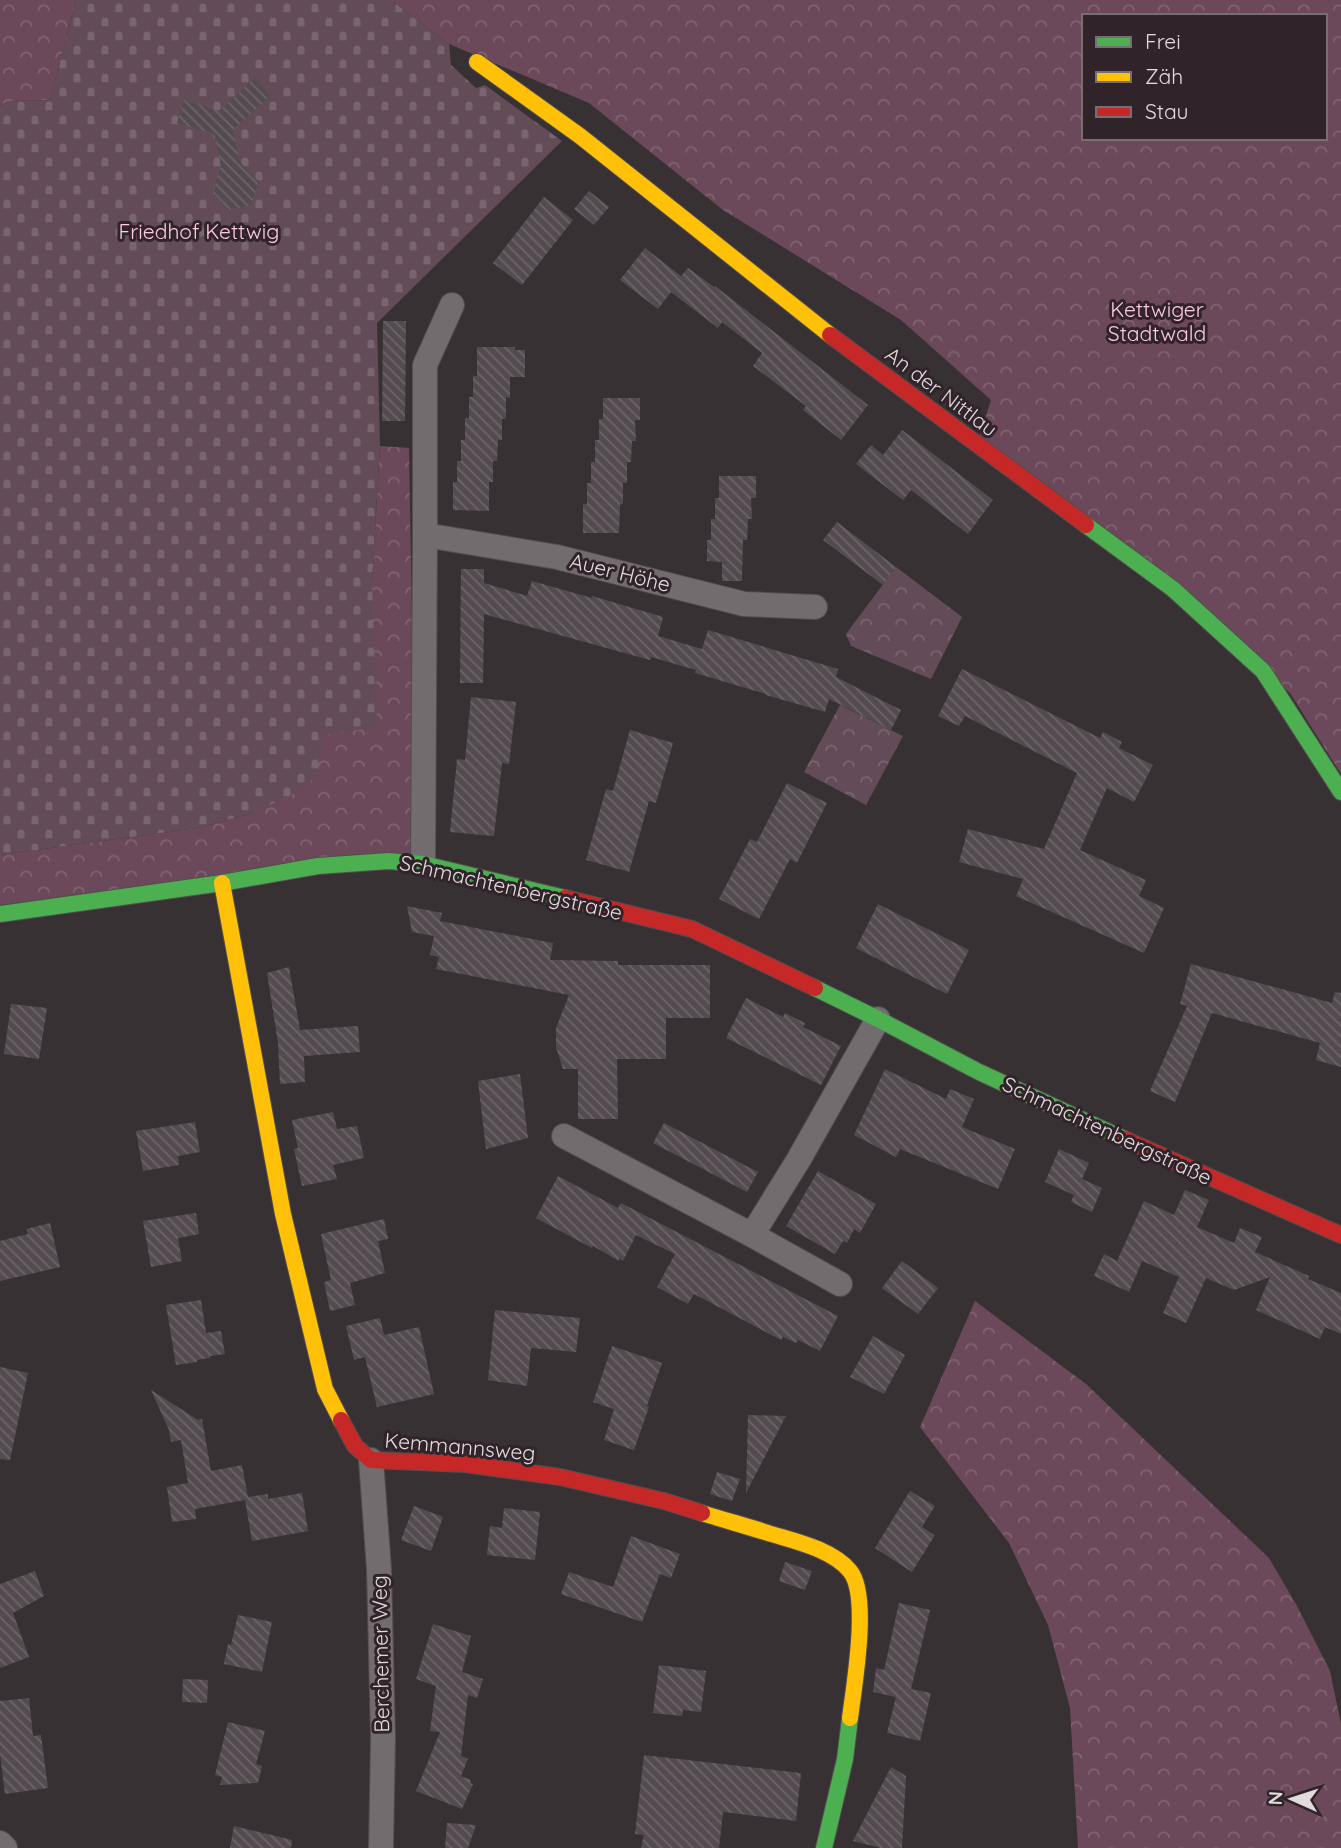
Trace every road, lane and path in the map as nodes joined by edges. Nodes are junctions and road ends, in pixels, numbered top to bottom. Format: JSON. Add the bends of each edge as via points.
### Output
{"nodes":[{"id":1,"x":477,"y":62,"type":"dead end"},
{"id":2,"x":452,"y":305,"type":"dead end"},
{"id":3,"x":425,"y":535,"type":"junction"},
{"id":4,"x":815,"y":607,"type":"dead end"},
{"id":5,"x":1341,"y":792,"type":"edge"},
{"id":6,"x":423,"y":864,"type":"junction"},
{"id":7,"x":222,"y":883,"type":"junction"},
{"id":8,"x":0,"y":914,"type":"edge"},
{"id":9,"x":878,"y":1019,"type":"junction"},
{"id":10,"x":564,"y":1136,"type":"dead end"},
{"id":11,"x":752,"y":1235,"type":"junction"},
{"id":12,"x":1341,"y":1235,"type":"edge"},
{"id":13,"x":840,"y":1284,"type":"dead end"},
{"id":14,"x":371,"y":1460,"type":"junction"},
{"id":15,"x":0,"y":1843,"type":"edge"},
{"id":16,"x":5,"y":1848,"type":"edge"},
{"id":17,"x":381,"y":1848,"type":"edge"},
{"id":18,"x":824,"y":1848,"type":"edge"}],
"edges":[{"from":1,"to":5,"type":"street","name":"An der Nittlau","via":[[580,135],[840,343],[1173,589],[1263,671]]},
{"from":2,"to":3,"type":"street","via":[[425,365]]},
{"from":3,"to":4,"type":"street","name":"Auer Höhe","via":[[557,557],[744,604]]},
{"from":3,"to":6,"type":"street"},
{"from":6,"to":7,"type":"street","name":"Schmachtenbergstraße","via":[[389,861],[318,866]]},
{"from":6,"to":9,"type":"street","name":"Schmachtenbergstraße","via":[[692,929]]},
{"from":7,"to":8,"type":"street","name":"Schmachtenbergstraße"},
{"from":7,"to":14,"type":"street","name":"Kemmannsweg","via":[[283,1214],[325,1389],[355,1446]]},
{"from":9,"to":11,"type":"street"},
{"from":9,"to":12,"type":"street","name":"Schmachtenbergstraße","via":[[1054,1108]]},
{"from":10,"to":11,"type":"street"},
{"from":11,"to":13,"type":"street"},
{"from":14,"to":17,"type":"street","name":"Berchemer Weg","via":[[380,1595]]},
{"from":14,"to":18,"type":"street","name":"Kemmannsweg","via":[[465,1464],[560,1477],[664,1501],[816,1548],[837,1560],[850,1572],[858,1593],[859,1644],[845,1759]]},
{"from":15,"to":16,"type":"street"}]}
